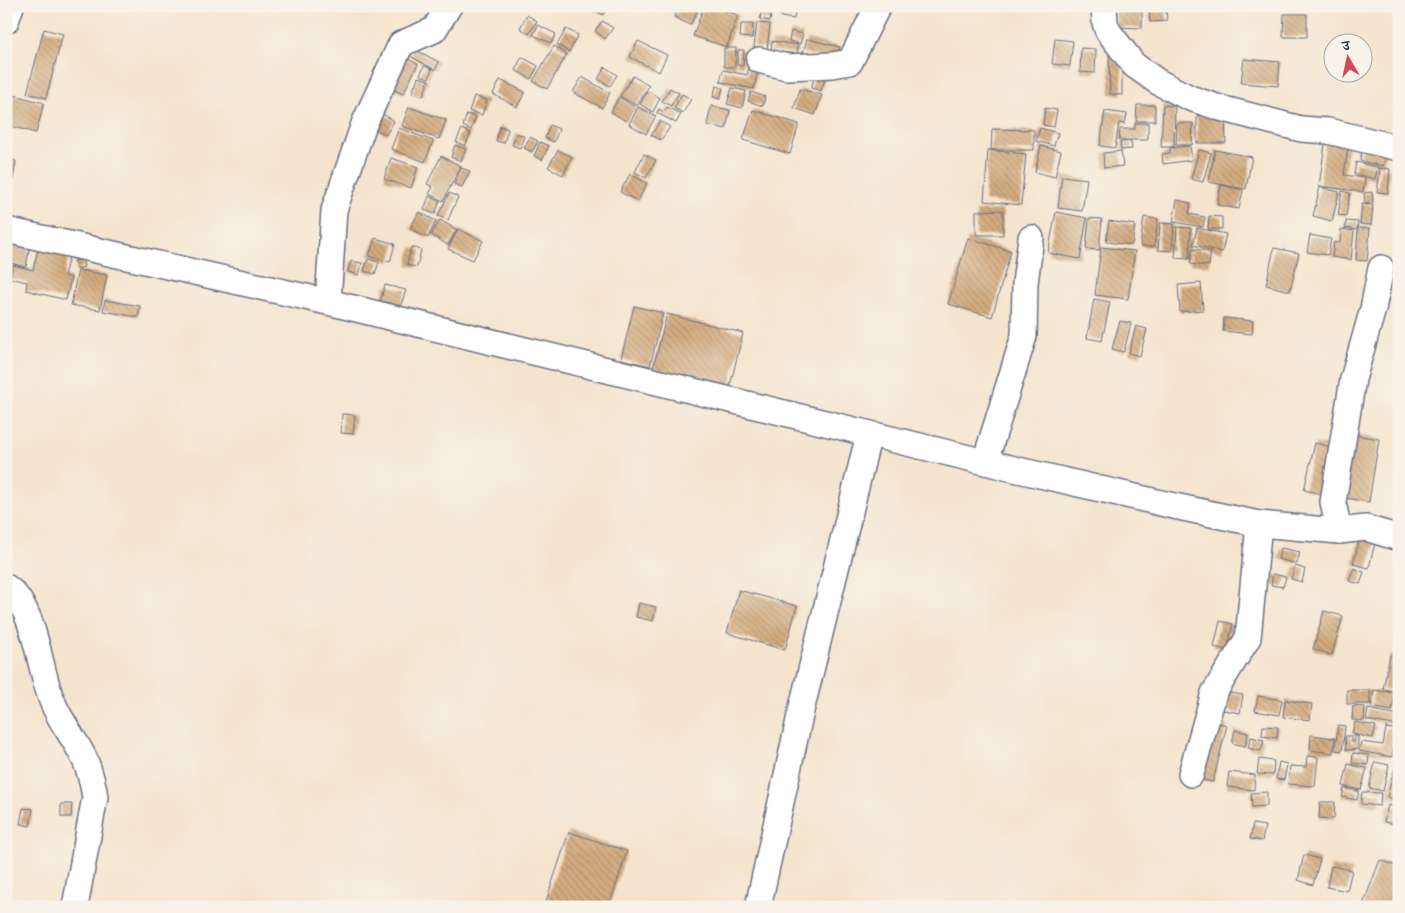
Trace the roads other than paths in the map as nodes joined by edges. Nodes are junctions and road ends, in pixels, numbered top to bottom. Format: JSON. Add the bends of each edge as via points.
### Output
{"nodes":[{"id":1,"x":11,"y":6,"type":"edge"},
{"id":2,"x":449,"y":6,"type":"edge"},
{"id":3,"x":878,"y":6,"type":"edge"},
{"id":4,"x":1104,"y":6,"type":"edge"},
{"id":5,"x":6,"y":21,"type":"edge"},
{"id":6,"x":759,"y":60,"type":"dead end"},
{"id":7,"x":1399,"y":148,"type":"edge"},
{"id":8,"x":6,"y":230,"type":"edge"},
{"id":9,"x":1031,"y":238,"type":"dead end"},
{"id":10,"x":1381,"y":268,"type":"dead end"},
{"id":11,"x":328,"y":302,"type":"junction"},
{"id":12,"x":869,"y":434,"type":"junction"},
{"id":13,"x":985,"y":462,"type":"junction"},
{"id":14,"x":1259,"y":524,"type":"junction"},
{"id":15,"x":1338,"y":532,"type":"junction"},
{"id":16,"x":1399,"y":538,"type":"edge"},
{"id":17,"x":6,"y":587,"type":"edge"},
{"id":18,"x":1191,"y":774,"type":"dead end"},
{"id":19,"x":75,"y":907,"type":"edge"},
{"id":20,"x":758,"y":907,"type":"edge"}],
"edges":[{"from":1,"to":5,"type":"street"},
{"from":2,"to":11,"type":"street","via":[[434,30],[401,44],[364,124],[334,210]]},
{"from":3,"to":6,"type":"street","via":[[850,62],[832,66],[787,67]]},
{"from":4,"to":7,"type":"street","via":[[1108,31],[1134,65],[1190,98],[1301,129],[1328,131]]},
{"from":8,"to":11,"type":"street"},
{"from":9,"to":13,"type":"street","via":[[1025,283],[1024,336]]},
{"from":10,"to":15,"type":"street","via":[[1353,379],[1333,502]]},
{"from":11,"to":12,"type":"street"},
{"from":12,"to":13,"type":"street"},
{"from":12,"to":20,"type":"street","via":[[801,711]]},
{"from":13,"to":14,"type":"street"},
{"from":14,"to":15,"type":"street"},
{"from":14,"to":18,"type":"street","via":[[1248,638],[1214,693]]},
{"from":15,"to":16,"type":"street","via":[[1366,528]]},
{"from":17,"to":19,"type":"street","via":[[20,602],[31,624],[52,702],[85,759],[92,781],[95,797]]}]}
